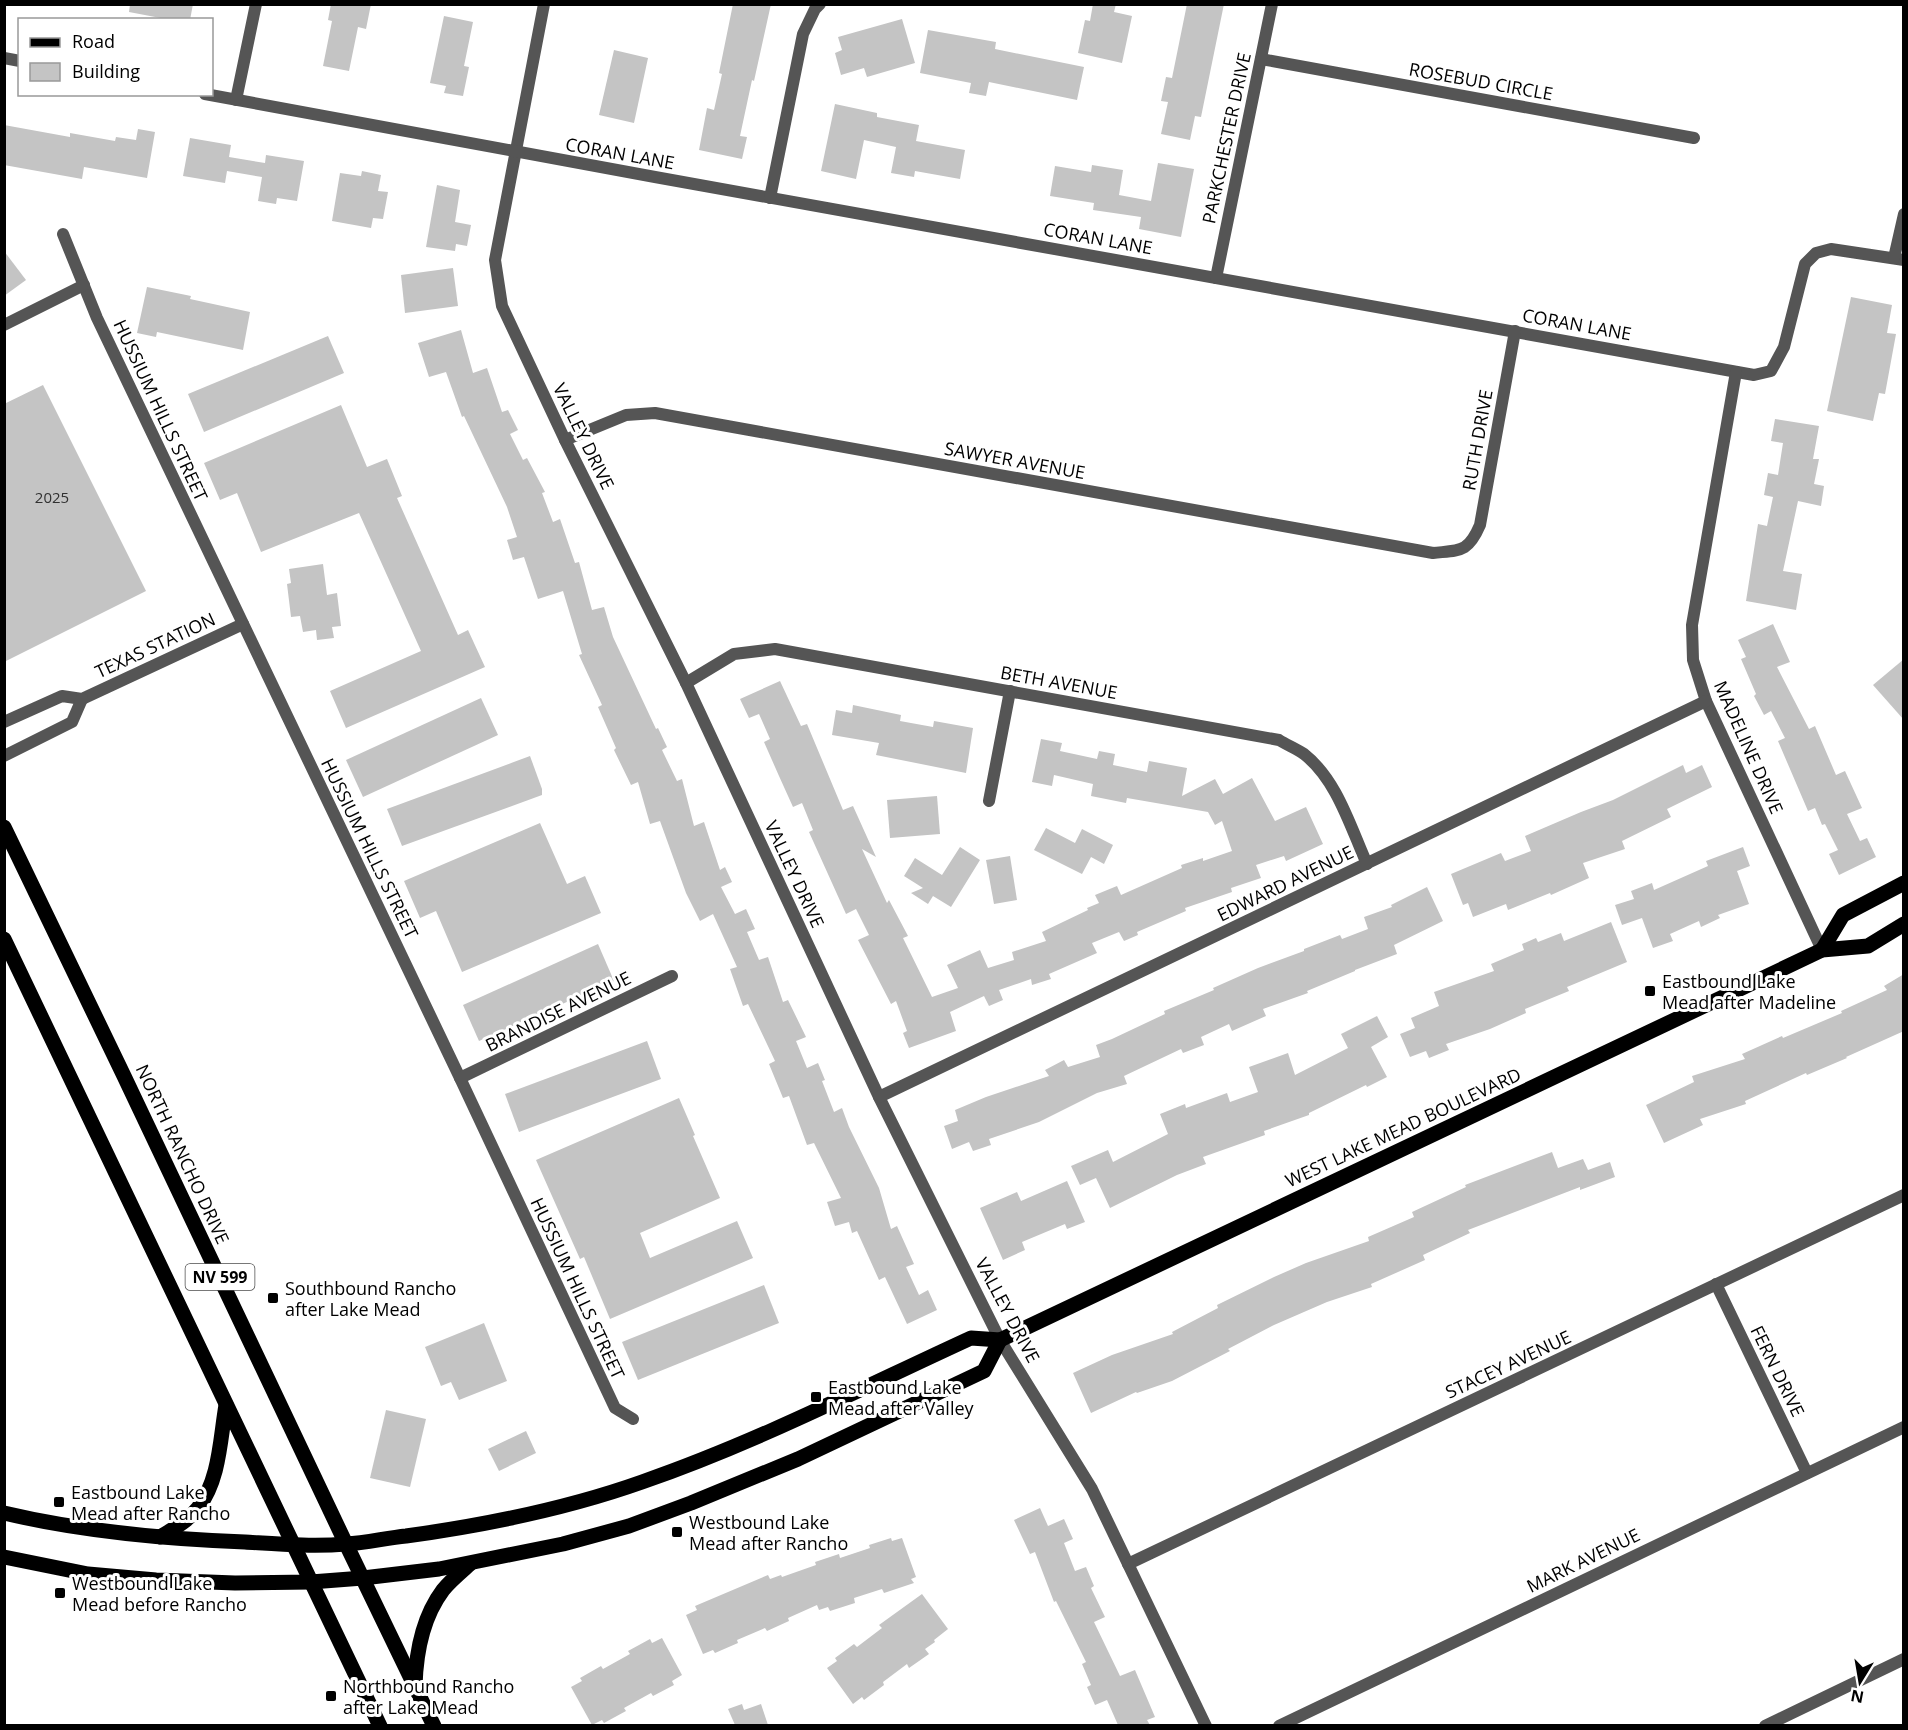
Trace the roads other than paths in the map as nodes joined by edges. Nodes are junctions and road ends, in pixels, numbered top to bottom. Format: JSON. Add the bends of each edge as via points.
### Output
{"nodes":[{"id":1,"x":256,"y":4,"type":"edge"},
{"id":2,"x":544,"y":4,"type":"edge"},
{"id":3,"x":820,"y":4,"type":"edge"},
{"id":4,"x":1272,"y":4,"type":"edge"},
{"id":5,"x":1261,"y":59,"type":"junction"},
{"id":6,"x":213,"y":95,"type":"edge"},
{"id":7,"x":236,"y":100,"type":"junction"},
{"id":8,"x":1694,"y":138,"type":"dead end"},
{"id":9,"x":516,"y":152,"type":"junction"},
{"id":10,"x":770,"y":198,"type":"junction"},
{"id":11,"x":1904,"y":214,"type":"edge"},
{"id":12,"x":63,"y":234,"type":"dead end"},
{"id":13,"x":1899,"y":259,"type":"edge"},
{"id":14,"x":1216,"y":278,"type":"junction"},
{"id":15,"x":84,"y":285,"type":"junction"},
{"id":16,"x":4,"y":325,"type":"edge"},
{"id":17,"x":1515,"y":332,"type":"junction"},
{"id":18,"x":1736,"y":372,"type":"junction"},
{"id":19,"x":565,"y":440,"type":"junction"},
{"id":20,"x":1462,"y":550,"type":"joint"},
{"id":21,"x":243,"y":624,"type":"junction"},
{"id":22,"x":686,"y":683,"type":"junction"},
{"id":23,"x":1010,"y":691,"type":"junction"},
{"id":24,"x":82,"y":699,"type":"junction"},
{"id":25,"x":1706,"y":701,"type":"junction"},
{"id":26,"x":4,"y":722,"type":"edge"},
{"id":27,"x":4,"y":756,"type":"edge"},
{"id":28,"x":989,"y":801,"type":"dead end"},
{"id":29,"x":4,"y":827,"type":"edge"},
{"id":30,"x":1366,"y":864,"type":"junction"},
{"id":31,"x":1904,"y":882,"type":"edge"},
{"id":32,"x":1904,"y":924,"type":"edge"},
{"id":33,"x":4,"y":939,"type":"edge"},
{"id":34,"x":1822,"y":950,"type":"junction"},
{"id":35,"x":672,"y":976,"type":"dead end"},
{"id":36,"x":460,"y":1078,"type":"junction"},
{"id":37,"x":879,"y":1097,"type":"junction"},
{"id":38,"x":1904,"y":1195,"type":"edge"},
{"id":39,"x":1716,"y":1284,"type":"junction"},
{"id":40,"x":1000,"y":1340,"type":"junction"},
{"id":41,"x":226,"y":1405,"type":"junction"},
{"id":42,"x":633,"y":1419,"type":"dead end"},
{"id":43,"x":1904,"y":1427,"type":"edge"},
{"id":44,"x":1807,"y":1473,"type":"junction"},
{"id":45,"x":4,"y":1514,"type":"edge"},
{"id":46,"x":160,"y":1538,"type":"junction"},
{"id":47,"x":292,"y":1544,"type":"junction"},
{"id":48,"x":346,"y":1544,"type":"junction"},
{"id":49,"x":4,"y":1557,"type":"edge"},
{"id":50,"x":470,"y":1563,"type":"junction"},
{"id":51,"x":1128,"y":1564,"type":"junction"},
{"id":52,"x":363,"y":1578,"type":"junction"},
{"id":53,"x":311,"y":1582,"type":"junction"},
{"id":54,"x":1904,"y":1659,"type":"edge"},
{"id":55,"x":416,"y":1689,"type":"junction"},
{"id":56,"x":380,"y":1725,"type":"edge"},
{"id":57,"x":434,"y":1725,"type":"edge"},
{"id":58,"x":1206,"y":1725,"type":"edge"},
{"id":59,"x":1279,"y":1725,"type":"edge"},
{"id":60,"x":1765,"y":1725,"type":"edge"}],
"edges":[{"from":1,"to":7,"type":"street"},
{"from":2,"to":9,"type":"street","name":"VALLEY DRIVE"},
{"from":3,"to":10,"type":"street","via":[[802,34]]},
{"from":4,"to":5,"type":"street","name":"PARKCHESTER DRIVE"},
{"from":5,"to":8,"type":"street","name":"ROSEBUD CIRCLE"},
{"from":5,"to":14,"type":"street","name":"PARKCHESTER DRIVE"},
{"from":6,"to":7,"type":"street","name":"CORAN LANE"},
{"from":7,"to":9,"type":"street","name":"CORAN LANE"},
{"from":9,"to":10,"type":"street","name":"CORAN LANE"},
{"from":9,"to":19,"type":"street","name":"VALLEY DRIVE","via":[[495,260],[502,306]]},
{"from":10,"to":14,"type":"street","name":"CORAN LANE"},
{"from":11,"to":13,"type":"street"},
{"from":12,"to":15,"type":"street","name":"HUSSIUM HILLS STREET"},
{"from":13,"to":18,"type":"street","name":"CORAN LANE","via":[[1831,249],[1816,253],[1804,264],[1784,346],[1771,371],[1754,375]]},
{"from":14,"to":17,"type":"street","name":"CORAN LANE"},
{"from":15,"to":16,"type":"street"},
{"from":15,"to":21,"type":"street","name":"HUSSIUM HILLS STREET"},
{"from":17,"to":18,"type":"street","name":"CORAN LANE"},
{"from":17,"to":20,"type":"street","name":"RUTH DRIVE","via":[[1480,525],[1474,539]]},
{"from":18,"to":25,"type":"street","name":"MADELINE DRIVE","via":[[1692,625],[1694,660]]},
{"from":19,"to":20,"type":"street","name":"SAWYER AVENUE","via":[[627,415],[655,413],[1433,553]]},
{"from":19,"to":22,"type":"street","name":"VALLEY DRIVE"},
{"from":21,"to":24,"type":"street","name":"TEXAS STATION"},
{"from":21,"to":36,"type":"street","name":"HUSSIUM HILLS STREET"},
{"from":22,"to":23,"type":"street","name":"BETH AVENUE","via":[[734,654],[775,649]]},
{"from":22,"to":37,"type":"street","name":"VALLEY DRIVE"},
{"from":23,"to":28,"type":"street"},
{"from":23,"to":30,"type":"street","name":"BETH AVENUE","via":[[1279,740],[1304,754],[1323,773]]},
{"from":24,"to":26,"type":"street","name":"TEXAS STATION","via":[[62,696]]},
{"from":24,"to":27,"type":"street","name":"TEXAS STATION","via":[[72,722]]},
{"from":25,"to":30,"type":"street","name":"EDWARD AVENUE"},
{"from":25,"to":34,"type":"street","name":"MADELINE DRIVE"},
{"from":29,"to":48,"type":"main road","name":"NORTH RANCHO DRIVE","number":"NV 599"},
{"from":30,"to":37,"type":"street","name":"EDWARD AVENUE"},
{"from":31,"to":34,"type":"main road","via":[[1843,915]]},
{"from":32,"to":34,"type":"main road","name":"WEST LAKE MEAD BOULEVARD","via":[[1868,946]]},
{"from":33,"to":41,"type":"main road","number":"NV 599"},
{"from":34,"to":40,"type":"main road","name":"WEST LAKE MEAD BOULEVARD"},
{"from":35,"to":36,"type":"street","name":"BRANDISE AVENUE"},
{"from":36,"to":42,"type":"street","name":"HUSSIUM HILLS STREET","via":[[615,1408]]},
{"from":37,"to":40,"type":"street","name":"VALLEY DRIVE"},
{"from":38,"to":39,"type":"street","name":"STACEY AVENUE"},
{"from":39,"to":44,"type":"street","name":"FERN DRIVE"},
{"from":39,"to":51,"type":"street","name":"STACEY AVENUE"},
{"from":40,"to":48,"type":"main road","name":"WEST LAKE MEAD BOULEVARD","via":[[970,1338],[753,1438],[633,1485],[505,1518]]},
{"from":40,"to":50,"type":"main road","via":[[984,1371],[798,1459],[629,1526]]},
{"from":40,"to":51,"type":"street","name":"VALLEY DRIVE","via":[[1092,1489]]},
{"from":41,"to":46,"type":"main road","via":[[216,1471],[207,1493],[185,1521]]},
{"from":41,"to":47,"type":"main road","number":"NV 599"},
{"from":43,"to":44,"type":"street","name":"MARK AVENUE"},
{"from":44,"to":59,"type":"street","name":"MARK AVENUE"},
{"from":45,"to":46,"type":"main road","name":"WEST LAKE MEAD BOULEVARD","via":[[75,1528]]},
{"from":46,"to":47,"type":"main road","name":"WEST LAKE MEAD BOULEVARD"},
{"from":47,"to":48,"type":"main road","name":"WEST LAKE MEAD BOULEVARD"},
{"from":47,"to":53,"type":"main road","number":"NV 599"},
{"from":48,"to":52,"type":"main road","name":"NORTH RANCHO DRIVE","number":"NV 599"},
{"from":49,"to":53,"type":"main road","via":[[87,1574],[156,1580]]},
{"from":50,"to":52,"type":"main road"},
{"from":50,"to":55,"type":"main road","via":[[444,1589],[430,1612],[419,1646]]},
{"from":51,"to":58,"type":"street","name":"VALLEY DRIVE"},
{"from":52,"to":53,"type":"main road"},
{"from":52,"to":55,"type":"main road","name":"NORTH RANCHO DRIVE","number":"NV 599"},
{"from":53,"to":56,"type":"main road","number":"NV 599"},
{"from":54,"to":60,"type":"street"},
{"from":55,"to":57,"type":"main road","name":"NORTH RANCHO DRIVE","number":"NV 599"}]}
